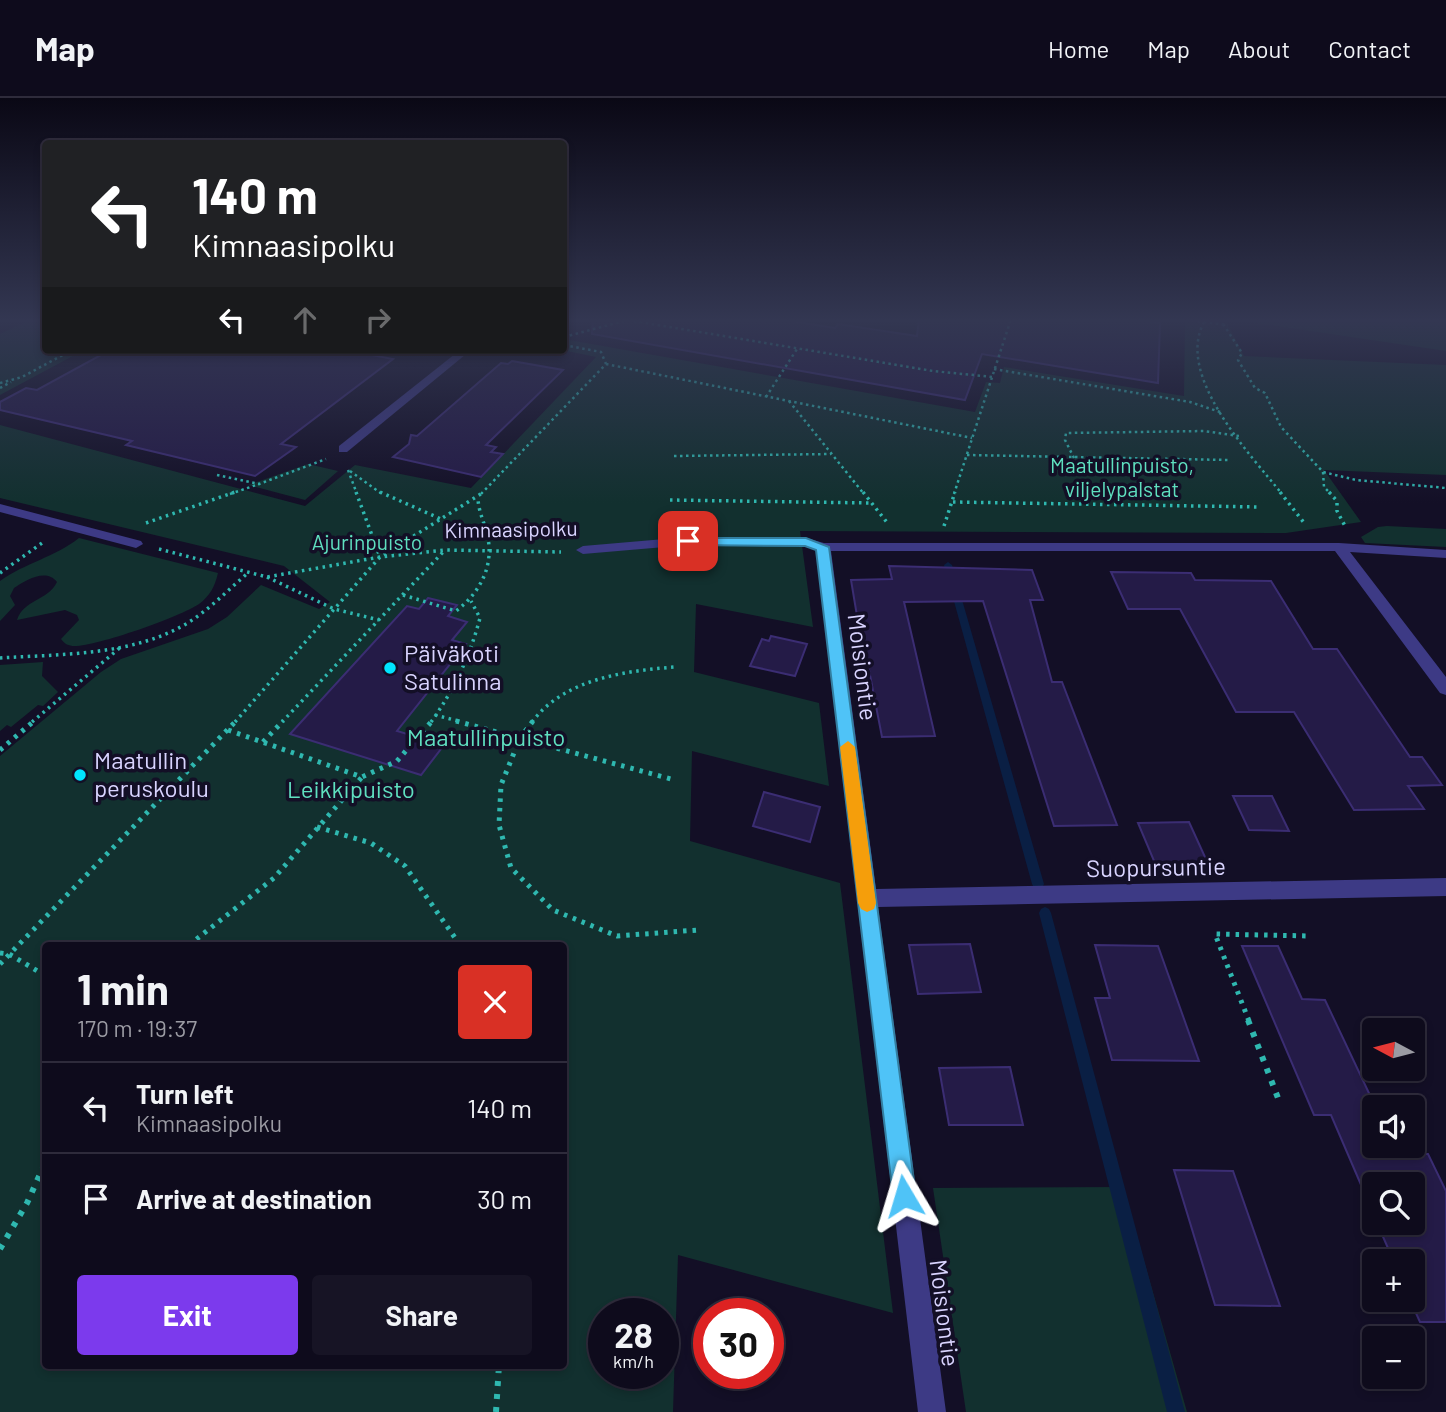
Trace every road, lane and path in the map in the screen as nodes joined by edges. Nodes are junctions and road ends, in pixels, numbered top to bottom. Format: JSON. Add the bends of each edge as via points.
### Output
{"nodes":[{"id":1,"x":428,"y":380,"type":"edge"},
{"id":2,"x":589,"y":380,"type":"edge"},
{"id":3,"x":688,"y":380,"type":"edge"},
{"id":4,"x":777,"y":380,"type":"edge"},
{"id":5,"x":992,"y":380,"type":"edge"},
{"id":6,"x":1061,"y":380,"type":"edge"},
{"id":7,"x":1205,"y":380,"type":"edge"},
{"id":8,"x":1249,"y":380,"type":"edge"},
{"id":9,"x":766,"y":397,"type":"junction"},
{"id":10,"x":788,"y":401,"type":"junction"},
{"id":11,"x":1223,"y":414,"type":"junction"},
{"id":12,"x":1239,"y":436,"type":"junction"},
{"id":13,"x":972,"y":438,"type":"junction"},
{"id":14,"x":343,"y":449,"type":"joint"},
{"id":15,"x":832,"y":454,"type":"junction"},
{"id":16,"x":967,"y":455,"type":"junction"},
{"id":17,"x":674,"y":456,"type":"dead end"},
{"id":18,"x":329,"y":458,"type":"junction"},
{"id":19,"x":1074,"y":458,"type":"junction"},
{"id":20,"x":1230,"y":460,"type":"dead end"},
{"id":21,"x":350,"y":471,"type":"junction"},
{"id":22,"x":1323,"y":472,"type":"junction"},
{"id":23,"x":217,"y":475,"type":"dead end"},
{"id":24,"x":260,"y":484,"type":"junction"},
{"id":25,"x":1446,"y":488,"type":"edge"},
{"id":26,"x":478,"y":497,"type":"junction"},
{"id":27,"x":670,"y":500,"type":"dead end"},
{"id":28,"x":953,"y":502,"type":"junction"},
{"id":29,"x":871,"y":503,"type":"junction"},
{"id":30,"x":1260,"y":507,"type":"dead end"},
{"id":31,"x":0,"y":508,"type":"edge"},
{"id":32,"x":442,"y":519,"type":"junction"},
{"id":33,"x":135,"y":524,"type":"dead end"},
{"id":34,"x":1305,"y":525,"type":"dead end"},
{"id":35,"x":65,"y":526,"type":"junction"},
{"id":36,"x":893,"y":529,"type":"dead end"},
{"id":37,"x":940,"y":537,"type":"dead end"},
{"id":38,"x":1343,"y":538,"type":"junction"},
{"id":39,"x":136,"y":544,"type":"joint"},
{"id":40,"x":822,"y":547,"type":"junction"},
{"id":41,"x":445,"y":550,"type":"junction"},
{"id":42,"x":488,"y":550,"type":"junction"},
{"id":43,"x":583,"y":550,"type":"joint"},
{"id":44,"x":1446,"y":554,"type":"edge"},
{"id":45,"x":380,"y":557,"type":"junction"},
{"id":46,"x":248,"y":572,"type":"junction"},
{"id":47,"x":0,"y":573,"type":"edge"},
{"id":48,"x":267,"y":577,"type":"junction"},
{"id":49,"x":403,"y":595,"type":"junction"},
{"id":50,"x":471,"y":601,"type":"junction"},
{"id":51,"x":334,"y":609,"type":"junction"},
{"id":52,"x":379,"y":620,"type":"junction"},
{"id":53,"x":123,"y":645,"type":"junction"},
{"id":54,"x":0,"y":658,"type":"edge"},
{"id":55,"x":674,"y":667,"type":"dead end"},
{"id":56,"x":1446,"y":689,"type":"edge"},
{"id":57,"x":435,"y":715,"type":"junction"},
{"id":58,"x":228,"y":730,"type":"junction"},
{"id":59,"x":520,"y":738,"type":"junction"},
{"id":60,"x":264,"y":742,"type":"junction"},
{"id":61,"x":0,"y":750,"type":"edge"},
{"id":62,"x":362,"y":777,"type":"junction"},
{"id":63,"x":671,"y":779,"type":"dead end"},
{"id":64,"x":317,"y":827,"type":"junction"},
{"id":65,"x":1446,"y":887,"type":"edge"},
{"id":66,"x":867,"y":898,"type":"junction"},
{"id":67,"x":698,"y":930,"type":"dead end"},
{"id":68,"x":1311,"y":936,"type":"dead end"},
{"id":69,"x":193,"y":942,"type":"edge"},
{"id":70,"x":458,"y":942,"type":"edge"},
{"id":71,"x":0,"y":953,"type":"edge"},
{"id":72,"x":9,"y":954,"type":"junction"},
{"id":73,"x":0,"y":964,"type":"edge"},
{"id":74,"x":42,"y":974,"type":"edge"},
{"id":75,"x":1278,"y":1098,"type":"dead end"},
{"id":76,"x":42,"y":1170,"type":"edge"},
{"id":77,"x":0,"y":1249,"type":"edge"},
{"id":78,"x":499,"y":1369,"type":"edge"},
{"id":79,"x":496,"y":1412,"type":"edge"},
{"id":80,"x":932,"y":1412,"type":"edge"}],
"edges":[{"from":1,"to":14,"type":"street"},
{"from":2,"to":26,"type":"path"},
{"from":3,"to":9,"type":"path"},
{"from":4,"to":9,"type":"path"},
{"from":5,"to":13,"type":"path"},
{"from":6,"to":11,"type":"path","via":[[1190,402]]},
{"from":7,"to":11,"type":"path"},
{"from":8,"to":22,"type":"path","via":[[1265,393],[1281,427]]},
{"from":9,"to":10,"type":"path"},
{"from":10,"to":13,"type":"path"},
{"from":10,"to":15,"type":"path"},
{"from":11,"to":12,"type":"path"},
{"from":12,"to":19,"type":"path","via":[[1204,431],[1066,433]]},
{"from":12,"to":34,"type":"path"},
{"from":13,"to":16,"type":"path"},
{"from":14,"to":18,"type":"path"},
{"from":15,"to":17,"type":"path"},
{"from":15,"to":29,"type":"path"},
{"from":16,"to":19,"type":"path"},
{"from":16,"to":28,"type":"path"},
{"from":18,"to":21,"type":"path"},
{"from":18,"to":24,"type":"path"},
{"from":19,"to":20,"type":"path"},
{"from":21,"to":32,"type":"path","via":[[389,499]]},
{"from":21,"to":45,"type":"path"},
{"from":22,"to":25,"type":"path","via":[[1356,480]]},
{"from":22,"to":38,"type":"path","via":[[1324,487],[1337,501]]},
{"from":23,"to":24,"type":"path"},
{"from":24,"to":33,"type":"path"},
{"from":26,"to":32,"type":"path"},
{"from":26,"to":42,"type":"path","via":[[477,511],[488,537]]},
{"from":27,"to":29,"type":"path"},
{"from":28,"to":30,"type":"path"},
{"from":28,"to":37,"type":"path"},
{"from":29,"to":36,"type":"path"},
{"from":31,"to":35,"type":"street"},
{"from":32,"to":45,"type":"path"},
{"from":35,"to":39,"type":"street"},
{"from":35,"to":47,"type":"path"},
{"from":38,"to":40,"type":"street"},
{"from":38,"to":44,"type":"street"},
{"from":38,"to":56,"type":"street"},
{"from":39,"to":46,"type":"path","name":"Kimnaasipolku"},
{"from":40,"to":43,"type":"street","name":"Kimnaasipolku","via":[[806,542],[688,541]]},
{"from":40,"to":66,"type":"street","name":"Moisiontie"},
{"from":41,"to":42,"type":"path","name":"Kimnaasipolku"},
{"from":41,"to":45,"type":"path","name":"Kimnaasipolku"},
{"from":41,"to":49,"type":"path"},
{"from":42,"to":43,"type":"path","name":"Kimnaasipolku"},
{"from":42,"to":50,"type":"path","via":[[488,565]]},
{"from":45,"to":48,"type":"path","name":"Kimnaasipolku"},
{"from":45,"to":51,"type":"path"},
{"from":46,"to":48,"type":"path","name":"Kimnaasipolku"},
{"from":46,"to":53,"type":"path","via":[[176,629]]},
{"from":48,"to":51,"type":"path"},
{"from":49,"to":50,"type":"path","via":[[456,611]]},
{"from":49,"to":52,"type":"path"},
{"from":50,"to":57,"type":"path","via":[[480,618],[474,646]]},
{"from":51,"to":52,"type":"path"},
{"from":51,"to":58,"type":"path"},
{"from":52,"to":60,"type":"path"},
{"from":53,"to":54,"type":"path","via":[[102,651]]},
{"from":53,"to":61,"type":"path"},
{"from":55,"to":59,"type":"path","via":[[628,671],[584,684],[543,707]]},
{"from":57,"to":59,"type":"path"},
{"from":57,"to":62,"type":"path","via":[[399,760]]},
{"from":58,"to":60,"type":"path"},
{"from":58,"to":72,"type":"path"},
{"from":59,"to":63,"type":"path"},
{"from":59,"to":67,"type":"path","via":[[502,785],[499,825],[511,868],[553,909],[617,936]]},
{"from":60,"to":62,"type":"path"},
{"from":62,"to":64,"type":"path"},
{"from":64,"to":69,"type":"path","via":[[274,878]]},
{"from":64,"to":70,"type":"path","via":[[371,843],[405,866]]},
{"from":65,"to":66,"type":"street","name":"Suopursuntie"},
{"from":66,"to":80,"type":"street","name":"Moisiontie"},
{"from":68,"to":75,"type":"path","via":[[1215,933]]},
{"from":71,"to":72,"type":"path"},
{"from":72,"to":73,"type":"path"},
{"from":72,"to":74,"type":"path"},
{"from":76,"to":77,"type":"path"},
{"from":78,"to":79,"type":"path"}]}
